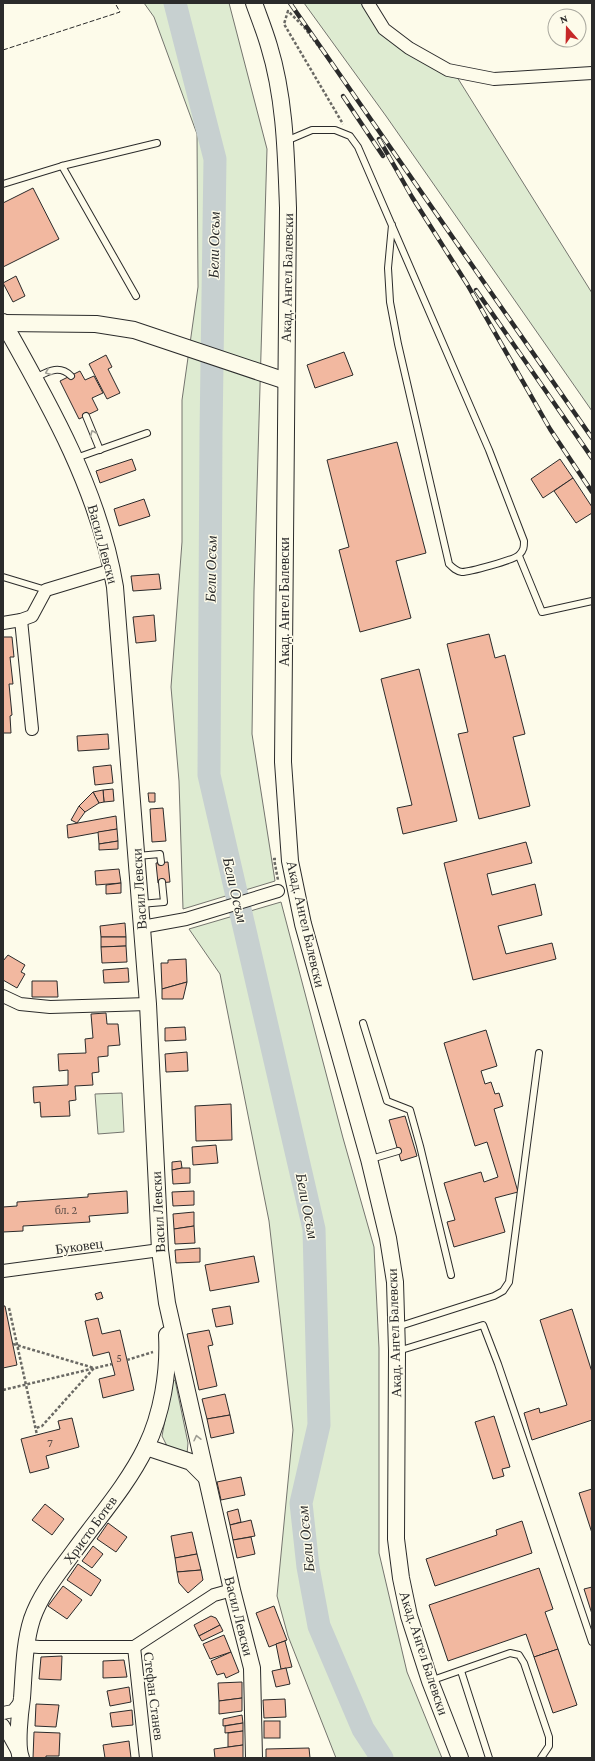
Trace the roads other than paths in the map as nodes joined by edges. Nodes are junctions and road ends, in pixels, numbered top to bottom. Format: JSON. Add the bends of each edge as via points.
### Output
{"nodes":[{"id":1,"x":254,"y":3,"type":"edge"},
{"id":2,"x":368,"y":3,"type":"edge"},
{"id":3,"x":592,"y":73,"type":"edge"},
{"id":4,"x":286,"y":141,"type":"junction"},
{"id":5,"x":157,"y":143,"type":"dead end"},
{"id":6,"x":62,"y":166,"type":"junction"},
{"id":7,"x":3,"y":184,"type":"edge"},
{"id":8,"x":392,"y":225,"type":"junction"},
{"id":9,"x":136,"y":296,"type":"dead end"},
{"id":10,"x":3,"y":323,"type":"edge"},
{"id":11,"x":71,"y":376,"type":"dead end"},
{"id":12,"x":34,"y":378,"type":"junction"},
{"id":13,"x":286,"y":381,"type":"junction"},
{"id":14,"x":86,"y":416,"type":"dead end"},
{"id":15,"x":147,"y":433,"type":"dead end"},
{"id":16,"x":100,"y":450,"type":"junction"},
{"id":17,"x":76,"y":458,"type":"junction"},
{"id":18,"x":519,"y":556,"type":"junction"},
{"id":19,"x":112,"y":570,"type":"junction"},
{"id":20,"x":3,"y":577,"type":"edge"},
{"id":21,"x":46,"y":590,"type":"junction"},
{"id":22,"x":592,"y":601,"type":"edge"},
{"id":23,"x":21,"y":620,"type":"junction"},
{"id":24,"x":3,"y":623,"type":"edge"},
{"id":25,"x":32,"y":729,"type":"dead end"},
{"id":26,"x":137,"y":856,"type":"junction"},
{"id":27,"x":161,"y":862,"type":"dead end"},
{"id":28,"x":162,"y":882,"type":"dead end"},
{"id":29,"x":278,"y":886,"type":"road end"},
{"id":30,"x":140,"y":904,"type":"junction"},
{"id":31,"x":142,"y":927,"type":"junction"},
{"id":32,"x":3,"y":996,"type":"edge"},
{"id":33,"x":148,"y":1004,"type":"junction"},
{"id":34,"x":363,"y":1023,"type":"dead end"},
{"id":35,"x":539,"y":1053,"type":"dead end"},
{"id":36,"x":398,"y":1151,"type":"dead end"},
{"id":37,"x":369,"y":1159,"type":"junction"},
{"id":38,"x":160,"y":1250,"type":"junction"},
{"id":39,"x":3,"y":1271,"type":"edge"},
{"id":40,"x":451,"y":1275,"type":"dead end"},
{"id":41,"x":167,"y":1303,"type":"junction"},
{"id":42,"x":396,"y":1328,"type":"junction"},
{"id":43,"x":397,"y":1351,"type":"junction"},
{"id":44,"x":146,"y":1447,"type":"junction"},
{"id":45,"x":205,"y":1476,"type":"junction"},
{"id":46,"x":232,"y":1590,"type":"junction"},
{"id":47,"x":592,"y":1642,"type":"edge"},
{"id":48,"x":27,"y":1646,"type":"junction"},
{"id":49,"x":134,"y":1647,"type":"junction"},
{"id":50,"x":461,"y":1671,"type":"junction"},
{"id":51,"x":430,"y":1681,"type":"junction"},
{"id":52,"x":21,"y":1701,"type":"junction"},
{"id":53,"x":3,"y":1713,"type":"edge"},
{"id":54,"x":3,"y":1725,"type":"edge"},
{"id":55,"x":20,"y":1756,"type":"edge"},
{"id":56,"x":146,"y":1758,"type":"edge"},
{"id":57,"x":254,"y":1758,"type":"edge"},
{"id":58,"x":460,"y":1758,"type":"edge"},
{"id":59,"x":489,"y":1758,"type":"edge"},
{"id":60,"x":541,"y":1758,"type":"edge"}],
"edges":[{"from":1,"to":4,"type":"street","name":"Акад. Ангел Балевски","via":[[270,48],[281,100]]},
{"from":2,"to":3,"type":"street","via":[[384,29],[408,48],[448,70],[494,79]]},
{"from":4,"to":8,"type":"lane","via":[[312,130],[335,130],[350,136],[358,147]]},
{"from":4,"to":13,"type":"street","name":"Акад. Ангел Балевски"},
{"from":5,"to":6,"type":"lane"},
{"from":6,"to":7,"type":"lane"},
{"from":6,"to":9,"type":"lane"},
{"from":8,"to":18,"type":"lane","via":[[507,494],[524,540],[524,549]]},
{"from":8,"to":18,"type":"lane","via":[[388,268],[390,302],[448,564],[463,572]]},
{"from":10,"to":12,"type":"street","name":"Васил Левски"},
{"from":10,"to":13,"type":"street","via":[[96,324],[134,330]]},
{"from":11,"to":12,"type":"lane","one_way":true,"via":[[63,370],[53,369]]},
{"from":12,"to":17,"type":"street","name":"Васил Левски"},
{"from":13,"to":37,"type":"street","name":"Акад. Ангел Балевски","via":[[283,762],[290,861],[303,924]]},
{"from":16,"to":14,"type":"lane","one_way":true},
{"from":15,"to":16,"type":"lane"},
{"from":16,"to":17,"type":"lane"},
{"from":17,"to":19,"type":"street","name":"Васил Левски","via":[[97,516]]},
{"from":18,"to":22,"type":"lane","via":[[542,612]]},
{"from":19,"to":21,"type":"street"},
{"from":19,"to":26,"type":"street","name":"Васил Левски"},
{"from":20,"to":21,"type":"lane"},
{"from":21,"to":23,"type":"street","via":[[32,616]]},
{"from":23,"to":24,"type":"street"},
{"from":23,"to":25,"type":"street"},
{"from":26,"to":27,"type":"lane","via":[[160,854]]},
{"from":26,"to":30,"type":"street","name":"Васил Левски"},
{"from":28,"to":30,"type":"lane","via":[[164,902]]},
{"from":29,"to":31,"type":"street","via":[[186,919]]},
{"from":30,"to":31,"type":"street","name":"Васил Левски"},
{"from":31,"to":33,"type":"street","name":"Васил Левски"},
{"from":32,"to":33,"type":"street","via":[[20,1004],[50,1007]]},
{"from":33,"to":38,"type":"street","name":"Васил Левски"},
{"from":34,"to":40,"type":"lane","via":[[387,1101],[410,1110]]},
{"from":35,"to":42,"type":"lane","via":[[509,1282],[503,1291],[494,1296]]},
{"from":36,"to":37,"type":"lane"},
{"from":37,"to":42,"type":"street","name":"Акад. Ангел Балевски","via":[[388,1238],[395,1282]]},
{"from":38,"to":39,"type":"street","name":"Буковец"},
{"from":38,"to":41,"type":"street","name":"Васил Левски"},
{"from":41,"to":44,"type":"street","name":"Христо Ботев","via":[[165,1377],[160,1406]]},
{"from":45,"to":41,"type":"street","name":"Васил Левски","one_way":true},
{"from":42,"to":43,"type":"street","name":"Акад. Ангел Балевски"},
{"from":43,"to":47,"type":"lane","via":[[483,1325]]},
{"from":43,"to":51,"type":"street","name":"Акад. Ангел Балевски","via":[[396,1539],[409,1616]]},
{"from":44,"to":45,"type":"street","via":[[191,1462]]},
{"from":44,"to":48,"type":"street","name":"Христо Ботев","via":[[116,1495],[43,1594],[32,1620]]},
{"from":45,"to":46,"type":"street","name":"Васил Левски"},
{"from":46,"to":49,"type":"street","via":[[214,1595]]},
{"from":46,"to":57,"type":"street","name":"Васил Левски","via":[[252,1668]]},
{"from":48,"to":49,"type":"street","name":"Стефан Станев"},
{"from":48,"to":52,"type":"street","name":"Христо Ботев"},
{"from":49,"to":56,"type":"street","name":"Стефан Станев"},
{"from":50,"to":51,"type":"lane"},
{"from":50,"to":59,"type":"lane"},
{"from":50,"to":60,"type":"lane","via":[[510,1653],[519,1655],[549,1737],[549,1746]]},
{"from":51,"to":58,"type":"street","name":"Акад. Ангел Балевски"},
{"from":52,"to":53,"type":"street","via":[[13,1711]]},
{"from":52,"to":55,"type":"street","name":"Христо Ботев"},
{"from":54,"to":55,"type":"street"}]}
